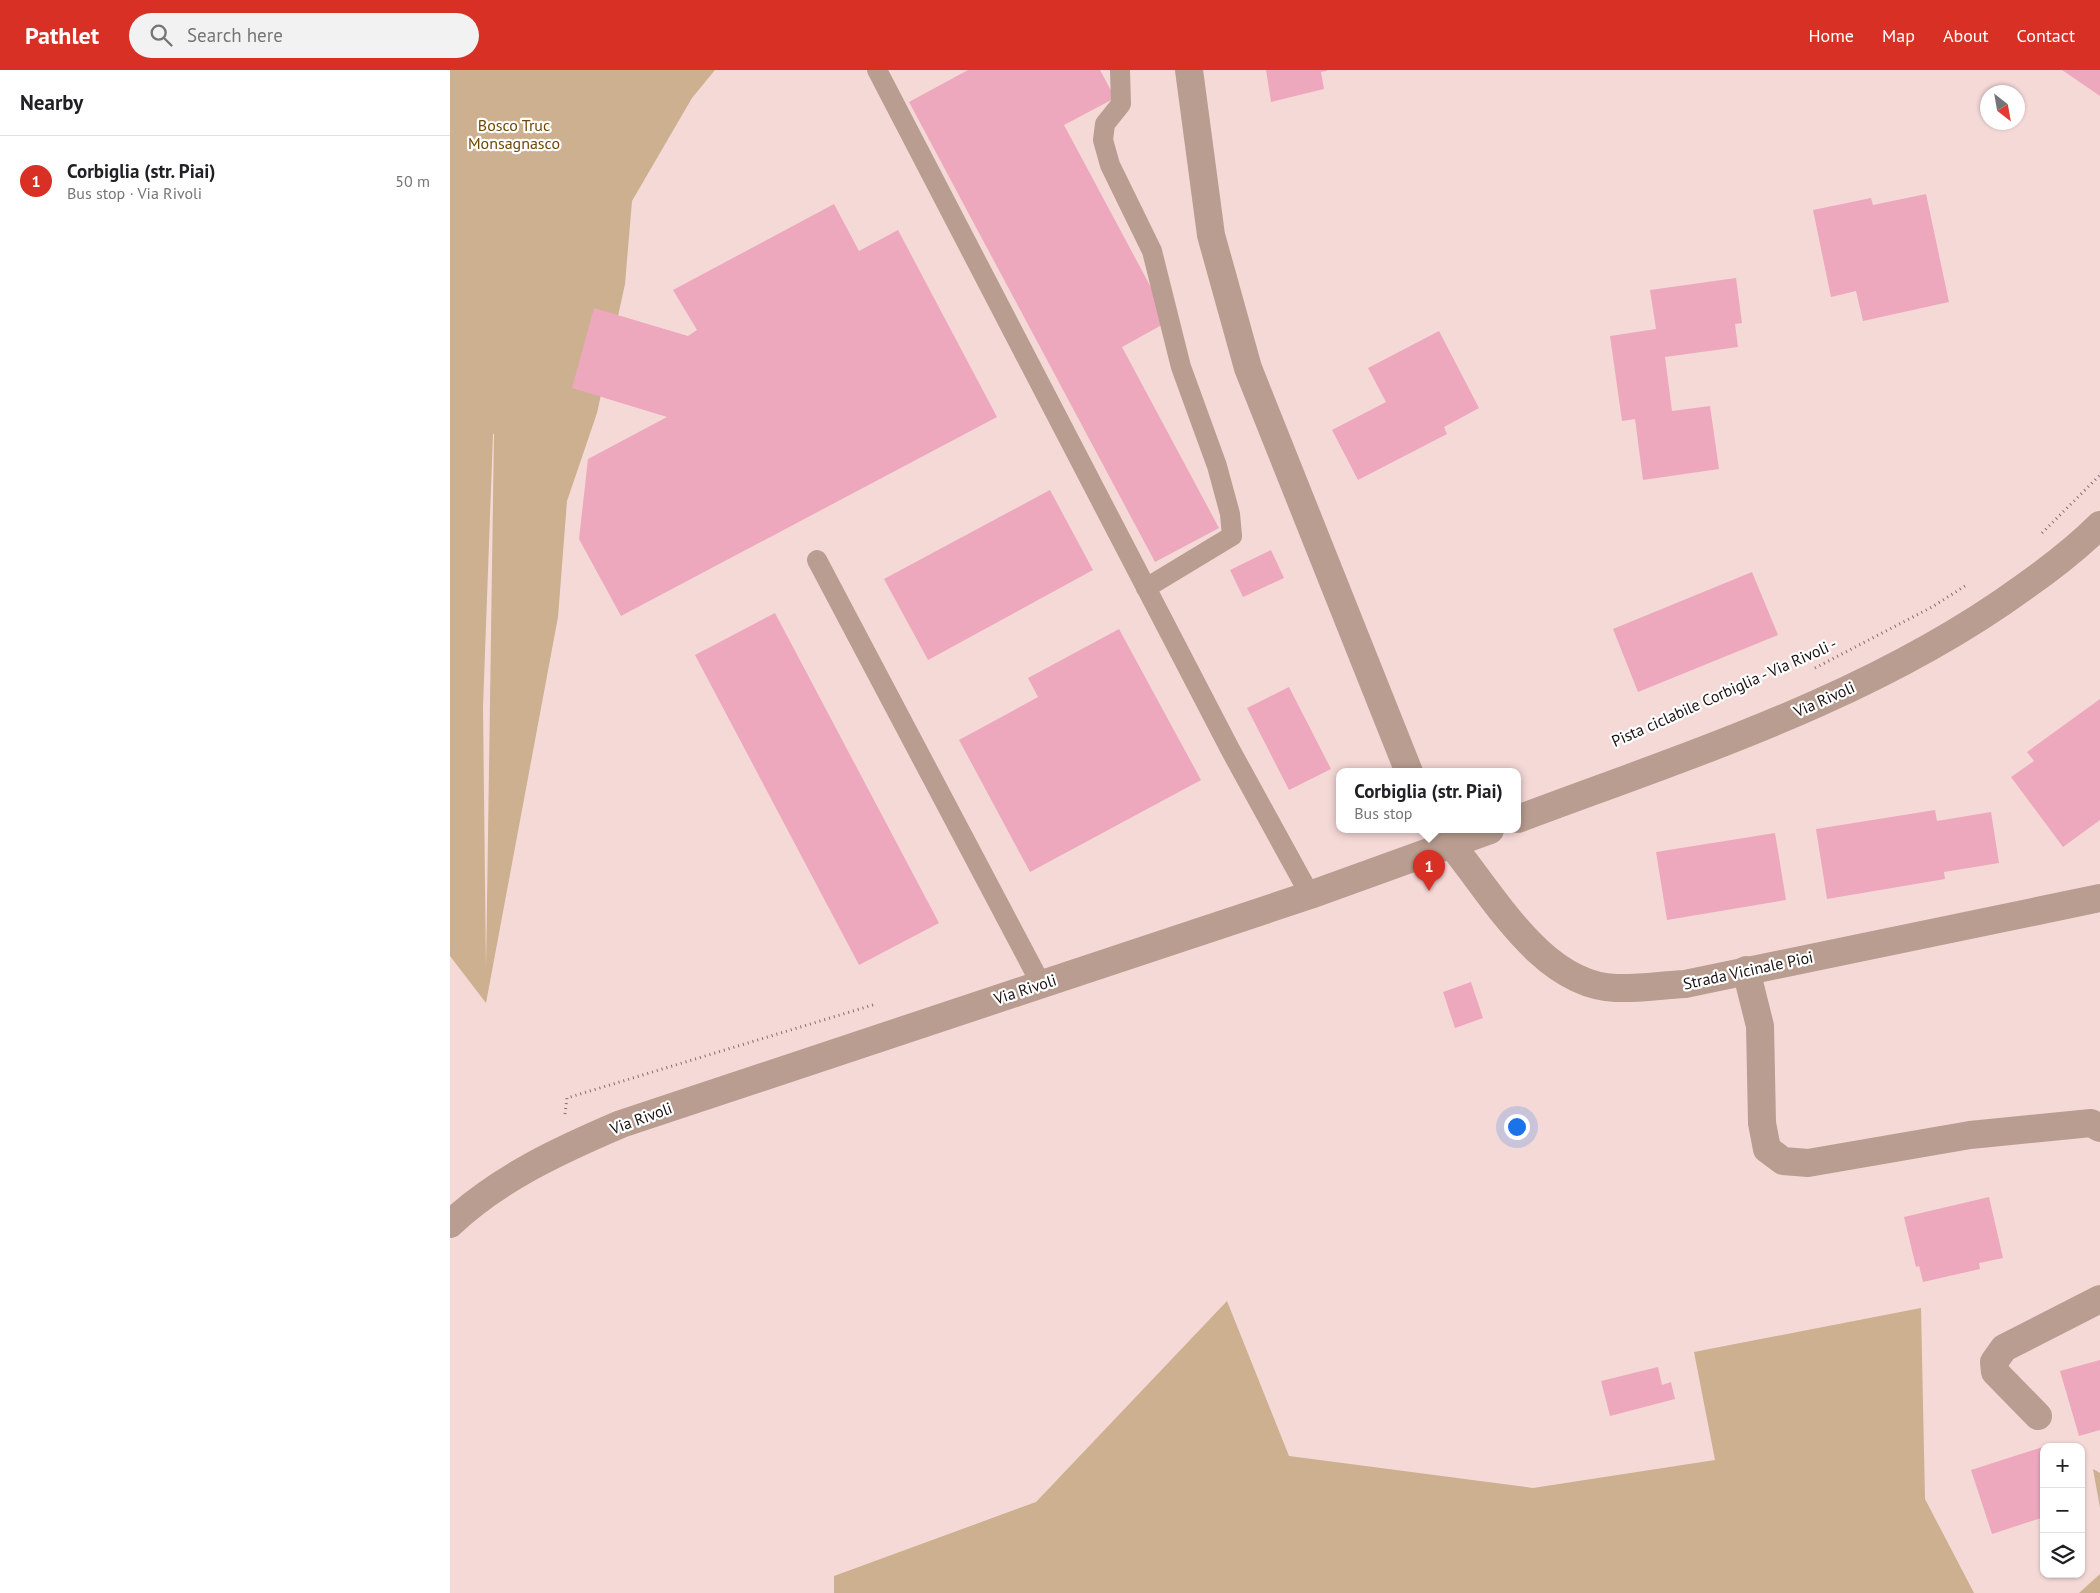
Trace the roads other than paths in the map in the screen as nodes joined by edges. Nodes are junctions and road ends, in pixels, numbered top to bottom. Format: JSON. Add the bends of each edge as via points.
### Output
{"nodes":[{"id":1,"x":877,"y":70,"type":"edge"},
{"id":2,"x":1120,"y":70,"type":"edge"},
{"id":3,"x":1189,"y":70,"type":"edge"},
{"id":4,"x":2100,"y":525,"type":"edge"},
{"id":5,"x":817,"y":560,"type":"dead end"},
{"id":6,"x":1146,"y":588,"type":"junction"},
{"id":7,"x":1407,"y":768,"type":"edge"},
{"id":8,"x":1521,"y":819,"type":"edge"},
{"id":9,"x":1471,"y":833,"type":"edge"},
{"id":10,"x":1445,"y":837,"type":"edge"},
{"id":11,"x":1310,"y":894,"type":"junction"},
{"id":12,"x":2100,"y":898,"type":"edge"},
{"id":13,"x":1746,"y":970,"type":"junction"},
{"id":14,"x":1041,"y":984,"type":"junction"},
{"id":15,"x":2100,"y":1128,"type":"edge"},
{"id":16,"x":450,"y":1224,"type":"edge"},
{"id":17,"x":2100,"y":1299,"type":"edge"},
{"id":18,"x":2038,"y":1416,"type":"dead end"}],
"edges":[{"from":1,"to":6,"type":"lane"},
{"from":2,"to":6,"type":"lane","via":[[1121,104],[1105,124],[1103,140],[1110,165],[1152,251],[1181,367],[1217,466],[1232,525],[1232,536]]},
{"from":3,"to":7,"type":"street","via":[[1211,236],[1248,368]]},
{"from":4,"to":8,"type":"street","name":"Via Rivoli","via":[[1993,610],[1888,671],[1728,741]]},
{"from":5,"to":14,"type":"lane"},
{"from":6,"to":11,"type":"lane"},
{"from":9,"to":10,"type":"street","name":"Via Rivoli"},
{"from":10,"to":11,"type":"street","name":"Via Rivoli"},
{"from":10,"to":13,"type":"street","name":"Strada Vicinale Pioi","via":[[1532,946],[1558,969],[1585,982],[1615,988],[1685,984]]},
{"from":11,"to":14,"type":"street","name":"Via Rivoli"},
{"from":12,"to":13,"type":"street","name":"Strada Vicinale Pioi"},
{"from":13,"to":15,"type":"street","via":[[1760,1026],[1762,1123],[1767,1149],[1783,1161],[1808,1163],[1970,1135],[2091,1123]]},
{"from":14,"to":16,"type":"street","name":"Via Rivoli","via":[[630,1121],[561,1150],[502,1183]]},
{"from":17,"to":18,"type":"street","via":[[2004,1348],[1994,1362],[1995,1372]]}]}
